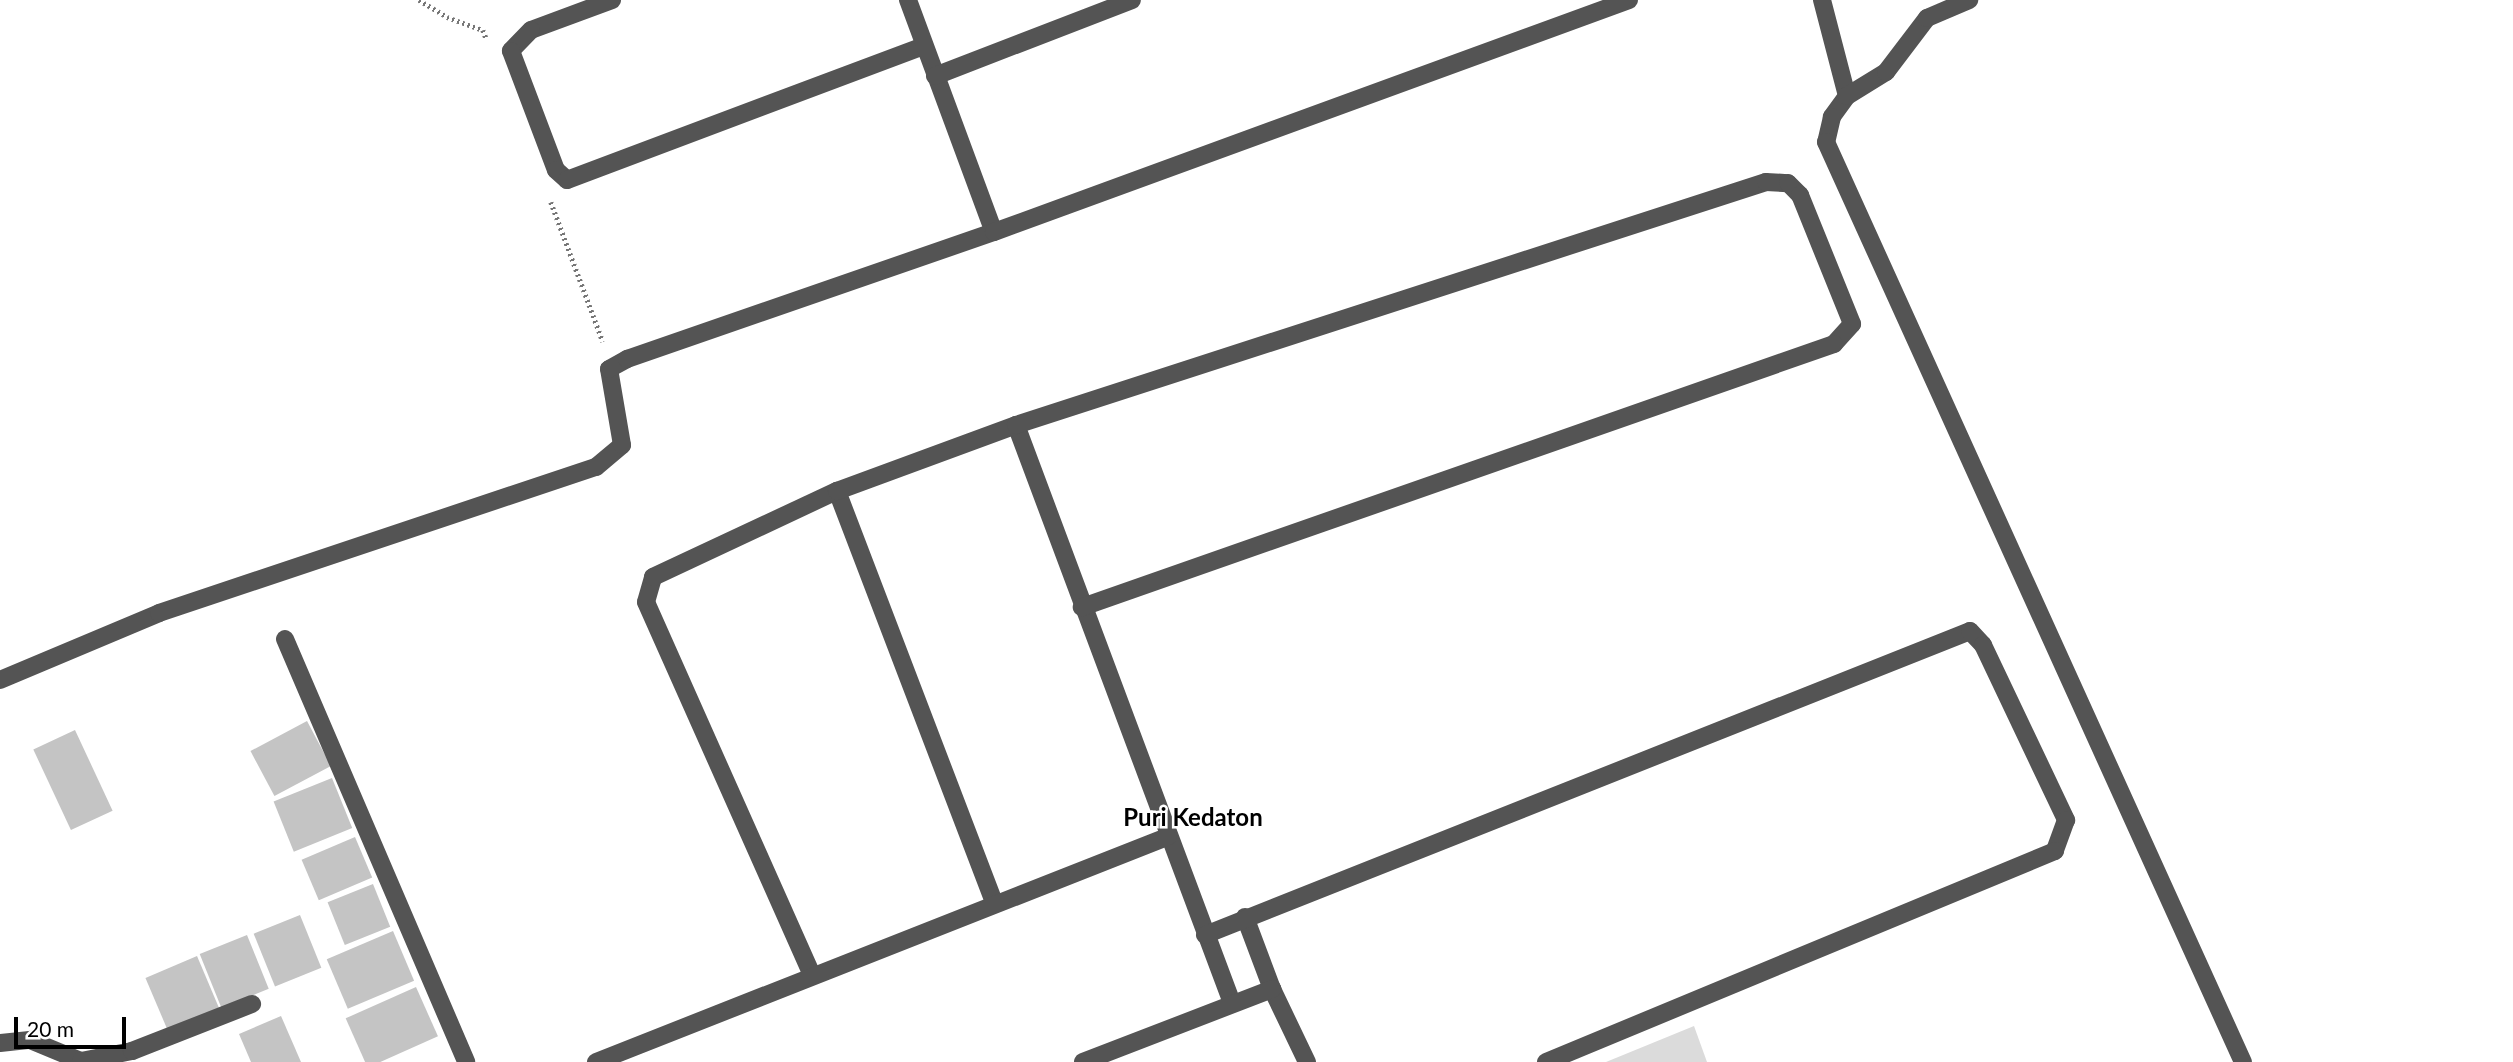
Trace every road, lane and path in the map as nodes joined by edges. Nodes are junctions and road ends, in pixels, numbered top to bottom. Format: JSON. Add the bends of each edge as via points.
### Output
{"nodes":[{"id":1,"x":612,"y":0,"type":"edge"},
{"id":2,"x":908,"y":0,"type":"edge"},
{"id":3,"x":1132,"y":0,"type":"edge"},
{"id":4,"x":1629,"y":0,"type":"edge"},
{"id":5,"x":1822,"y":0,"type":"edge"},
{"id":6,"x":1969,"y":0,"type":"edge"},
{"id":7,"x":923,"y":47,"type":"junction"},
{"id":8,"x":936,"y":76,"type":"junction"},
{"id":9,"x":1847,"y":96,"type":"junction"},
{"id":10,"x":994,"y":232,"type":"junction"},
{"id":11,"x":1016,"y":425,"type":"junction"},
{"id":12,"x":837,"y":491,"type":"junction"},
{"id":13,"x":1082,"y":607,"type":"junction"},
{"id":14,"x":285,"y":639,"type":"dead end"},
{"id":15,"x":0,"y":680,"type":"edge"},
{"id":16,"x":1167,"y":837,"type":"junction"},
{"id":17,"x":994,"y":903,"type":"junction"},
{"id":18,"x":1245,"y":918,"type":"junction"},
{"id":19,"x":1205,"y":935,"type":"junction"},
{"id":20,"x":812,"y":975,"type":"junction"},
{"id":21,"x":1272,"y":989,"type":"junction"},
{"id":22,"x":1232,"y":1003,"type":"junction"},
{"id":23,"x":252,"y":1004,"type":"dead end"},
{"id":24,"x":0,"y":1043,"type":"edge"},
{"id":25,"x":466,"y":1062,"type":"edge"},
{"id":26,"x":596,"y":1062,"type":"edge"},
{"id":27,"x":1083,"y":1062,"type":"edge"},
{"id":28,"x":1307,"y":1062,"type":"edge"},
{"id":29,"x":1546,"y":1062,"type":"edge"},
{"id":30,"x":2243,"y":1062,"type":"edge"}],
"edges":[{"from":1,"to":7,"type":"street","via":[[531,30],[511,51],[556,170],[567,180]]},
{"from":2,"to":7,"type":"street"},
{"from":3,"to":8,"type":"street"},
{"from":4,"to":10,"type":"street"},
{"from":5,"to":9,"type":"street"},
{"from":6,"to":9,"type":"street","via":[[1927,18],[1886,72]]},
{"from":7,"to":8,"type":"street"},
{"from":8,"to":10,"type":"street"},
{"from":9,"to":30,"type":"street","via":[[1832,117],[1826,142]]},
{"from":10,"to":15,"type":"street","via":[[612,366],[622,445],[596,467],[159,613]]},
{"from":11,"to":12,"type":"street"},
{"from":11,"to":13,"type":"street"},
{"from":11,"to":13,"type":"street","via":[[1766,182],[1788,183],[1800,195],[1833,271],[1852,324],[1834,344]]},
{"from":12,"to":17,"type":"street"},
{"from":12,"to":20,"type":"street","via":[[653,578],[646,602]]},
{"from":13,"to":16,"type":"street"},
{"from":14,"to":25,"type":"street"},
{"from":16,"to":17,"type":"street"},
{"from":16,"to":19,"type":"street"},
{"from":17,"to":20,"type":"street"},
{"from":18,"to":19,"type":"street"},
{"from":18,"to":21,"type":"street"},
{"from":18,"to":29,"type":"street","via":[[1970,631],[1983,645],[2066,820],[2055,851]]},
{"from":19,"to":22,"type":"street"},
{"from":20,"to":26,"type":"street"},
{"from":21,"to":22,"type":"street"},
{"from":21,"to":28,"type":"street"},
{"from":22,"to":27,"type":"street"},
{"from":23,"to":24,"type":"street","via":[[132,1051],[81,1061],[30,1040]]}]}
